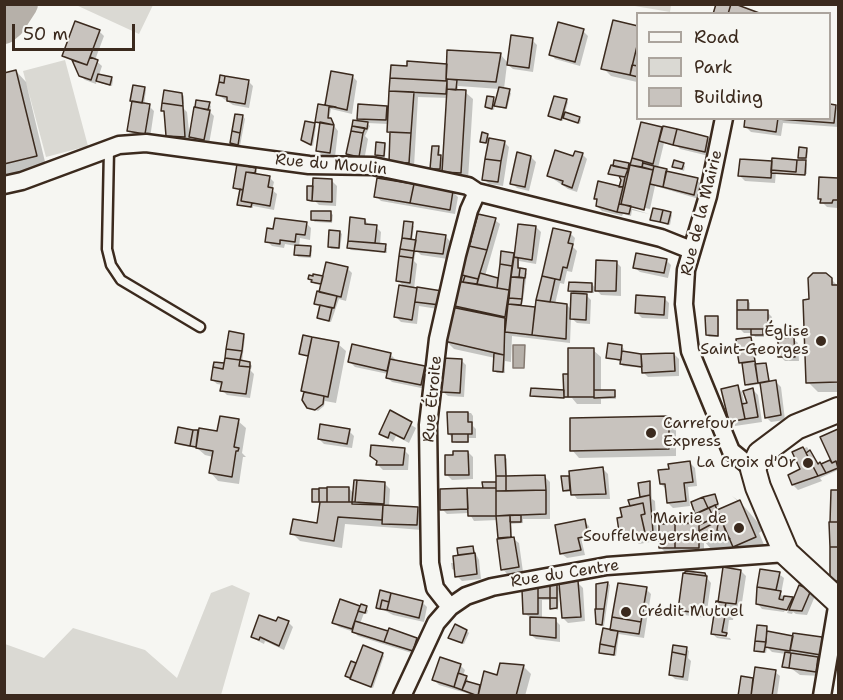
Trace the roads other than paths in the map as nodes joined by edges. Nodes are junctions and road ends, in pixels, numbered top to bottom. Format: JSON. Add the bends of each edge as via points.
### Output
{"nodes":[{"id":1,"x":724,"y":120,"type":"edge"},
{"id":2,"x":109,"y":149,"type":"junction"},
{"id":3,"x":4,"y":185,"type":"edge"},
{"id":4,"x":477,"y":192,"type":"junction"},
{"id":5,"x":691,"y":250,"type":"junction"},
{"id":6,"x":200,"y":327,"type":"dead end"},
{"id":7,"x":838,"y":410,"type":"edge"},
{"id":8,"x":753,"y":469,"type":"junction"},
{"id":9,"x":786,"y":553,"type":"junction"},
{"id":10,"x":838,"y":601,"type":"edge"},
{"id":11,"x":450,"y":607,"type":"junction"},
{"id":12,"x":402,"y":696,"type":"edge"},
{"id":13,"x":822,"y":696,"type":"edge"}],
"edges":[{"from":1,"to":5,"type":"street","name":"Rue de la Mairie","via":[[708,196]]},
{"from":2,"to":3,"type":"street","name":"Rue du Moulin"},
{"from":2,"to":4,"type":"street","name":"Rue du Moulin","via":[[146,143],[309,165],[373,166],[468,186]]},
{"from":2,"to":6,"type":"lane","via":[[107,249],[111,265],[121,280]]},
{"from":4,"to":5,"type":"street","name":"Rue du Moulin","via":[[661,238]]},
{"from":4,"to":11,"type":"street","name":"Rue Étroite","via":[[457,255],[438,339],[428,425],[430,563],[435,588]]},
{"from":5,"to":8,"type":"street","name":"Rue de la Mairie","via":[[684,304],[690,351],[731,450]]},
{"from":7,"to":8,"type":"street","via":[[795,427],[760,454]]},
{"from":8,"to":9,"type":"street"},
{"from":9,"to":10,"type":"street"},
{"from":9,"to":11,"type":"street","name":"Rue du Centre","via":[[607,566],[492,587],[466,596]]},
{"from":10,"to":13,"type":"street"},
{"from":11,"to":12,"type":"street","name":"Rue du Centre","via":[[436,623]]}]}
